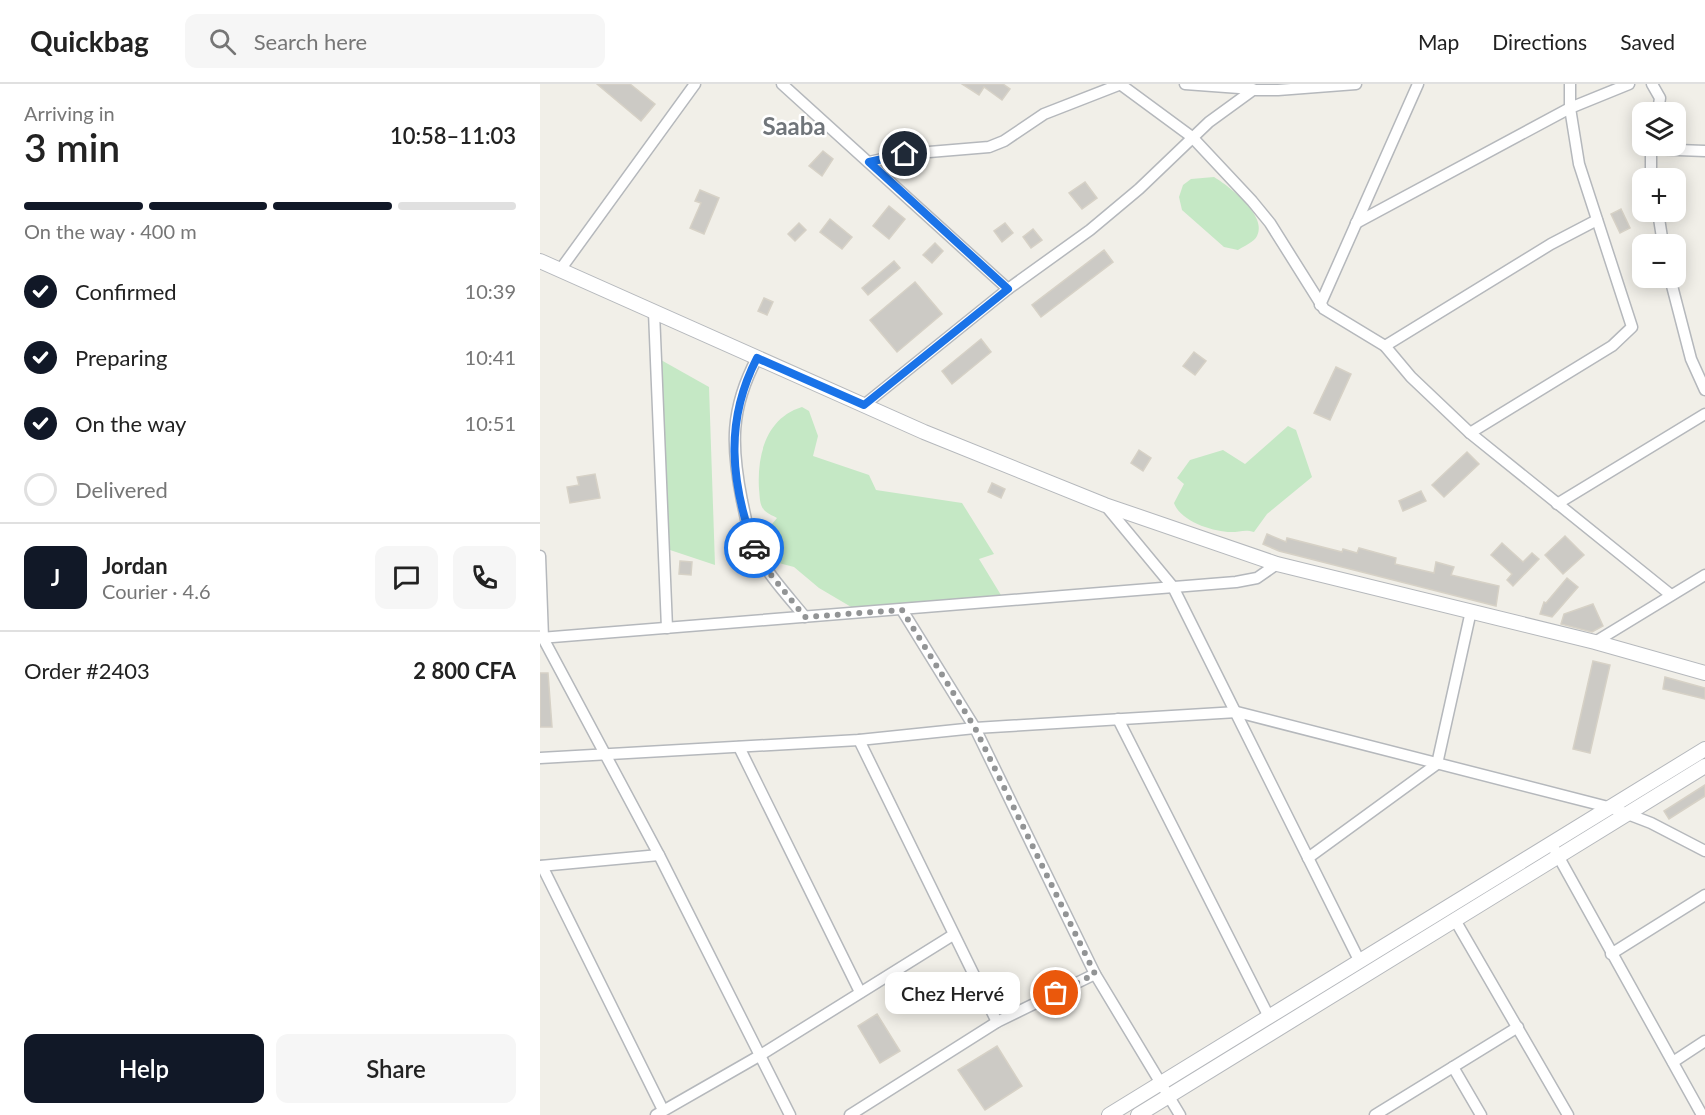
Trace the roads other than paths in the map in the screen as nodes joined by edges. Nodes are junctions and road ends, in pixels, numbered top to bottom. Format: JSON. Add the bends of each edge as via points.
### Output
{"nodes":[{"id":1,"x":695,"y":84,"type":"edge"},
{"id":2,"x":782,"y":84,"type":"edge"},
{"id":3,"x":1120,"y":84,"type":"edge"},
{"id":4,"x":1185,"y":84,"type":"edge"},
{"id":5,"x":1356,"y":84,"type":"edge"},
{"id":6,"x":1418,"y":84,"type":"edge"},
{"id":7,"x":1570,"y":84,"type":"edge"},
{"id":8,"x":1629,"y":84,"type":"edge"},
{"id":9,"x":1652,"y":84,"type":"edge"},
{"id":10,"x":1615,"y":87,"type":"edge"},
{"id":11,"x":1253,"y":90,"type":"junction"},
{"id":12,"x":1659,"y":102,"type":"edge"},
{"id":13,"x":1570,"y":108,"type":"junction"},
{"id":14,"x":1192,"y":137,"type":"junction"},
{"id":15,"x":1686,"y":150,"type":"edge"},
{"id":16,"x":1705,"y":151,"type":"edge"},
{"id":17,"x":869,"y":162,"type":"junction"},
{"id":18,"x":1597,"y":220,"type":"junction"},
{"id":19,"x":1356,"y":223,"type":"junction"},
{"id":20,"x":540,"y":261,"type":"edge"},
{"id":21,"x":560,"y":270,"type":"junction"},
{"id":22,"x":1673,"y":288,"type":"edge"},
{"id":23,"x":1008,"y":289,"type":"junction"},
{"id":24,"x":1320,"y":304,"type":"junction"},
{"id":25,"x":654,"y":312,"type":"junction"},
{"id":26,"x":1385,"y":346,"type":"junction"},
{"id":27,"x":757,"y":358,"type":"junction"},
{"id":28,"x":1705,"y":390,"type":"edge"},
{"id":29,"x":864,"y":405,"type":"junction"},
{"id":30,"x":1705,"y":414,"type":"edge"},
{"id":31,"x":1470,"y":433,"type":"junction"},
{"id":32,"x":1557,"y":504,"type":"junction"},
{"id":33,"x":1106,"y":505,"type":"junction"},
{"id":34,"x":540,"y":556,"type":"edge"},
{"id":35,"x":1277,"y":564,"type":"junction"},
{"id":36,"x":1705,"y":575,"type":"edge"},
{"id":37,"x":1173,"y":587,"type":"junction"},
{"id":38,"x":1671,"y":595,"type":"junction"},
{"id":39,"x":902,"y":610,"type":"junction"},
{"id":40,"x":1471,"y":611,"type":"junction"},
{"id":41,"x":805,"y":617,"type":"junction"},
{"id":42,"x":668,"y":628,"type":"junction"},
{"id":43,"x":542,"y":638,"type":"edge"},
{"id":44,"x":1595,"y":642,"type":"junction"},
{"id":45,"x":1705,"y":673,"type":"edge"},
{"id":46,"x":1237,"y":712,"type":"junction"},
{"id":47,"x":1118,"y":719,"type":"junction"},
{"id":48,"x":975,"y":728,"type":"junction"},
{"id":49,"x":859,"y":740,"type":"junction"},
{"id":50,"x":739,"y":747,"type":"junction"},
{"id":51,"x":1705,"y":749,"type":"edge"},
{"id":52,"x":604,"y":753,"type":"junction"},
{"id":53,"x":540,"y":758,"type":"edge"},
{"id":54,"x":1437,"y":764,"type":"junction"},
{"id":55,"x":1705,"y":766,"type":"edge"},
{"id":56,"x":1612,"y":808,"type":"junction"},
{"id":57,"x":1629,"y":813,"type":"junction"},
{"id":58,"x":1555,"y":850,"type":"junction"},
{"id":59,"x":1705,"y":851,"type":"edge"},
{"id":60,"x":659,"y":855,"type":"junction"},
{"id":61,"x":1308,"y":858,"type":"junction"},
{"id":62,"x":541,"y":866,"type":"edge"},
{"id":63,"x":1705,"y":895,"type":"edge"},
{"id":64,"x":1455,"y":920,"type":"junction"},
{"id":65,"x":953,"y":935,"type":"junction"},
{"id":66,"x":1611,"y":954,"type":"junction"},
{"id":67,"x":1360,"y":962,"type":"junction"},
{"id":68,"x":1095,"y":974,"type":"junction"},
{"id":69,"x":860,"y":992,"type":"junction"},
{"id":70,"x":1269,"y":1017,"type":"junction"},
{"id":71,"x":997,"y":1022,"type":"junction"},
{"id":72,"x":1518,"y":1027,"type":"junction"},
{"id":73,"x":1705,"y":1041,"type":"edge"},
{"id":74,"x":759,"y":1056,"type":"junction"},
{"id":75,"x":1673,"y":1062,"type":"junction"},
{"id":76,"x":1453,"y":1067,"type":"junction"},
{"id":77,"x":1160,"y":1084,"type":"junction"},
{"id":78,"x":1168,"y":1096,"type":"junction"},
{"id":79,"x":660,"y":1113,"type":"edge"},
{"id":80,"x":790,"y":1115,"type":"edge"},
{"id":81,"x":850,"y":1115,"type":"edge"},
{"id":82,"x":1109,"y":1115,"type":"edge"},
{"id":83,"x":1138,"y":1115,"type":"edge"},
{"id":84,"x":1180,"y":1115,"type":"edge"},
{"id":85,"x":1375,"y":1115,"type":"edge"},
{"id":86,"x":1481,"y":1115,"type":"edge"},
{"id":87,"x":1568,"y":1115,"type":"edge"},
{"id":88,"x":1702,"y":1115,"type":"edge"}],
"edges":[{"from":1,"to":21,"type":"street"},
{"from":2,"to":17,"type":"street"},
{"from":3,"to":14,"type":"street"},
{"from":3,"to":17,"type":"street","via":[[1044,114],[989,147],[905,154]]},
{"from":4,"to":11,"type":"street"},
{"from":5,"to":11,"type":"street"},
{"from":6,"to":19,"type":"street"},
{"from":7,"to":13,"type":"street"},
{"from":8,"to":10,"type":"street"},
{"from":9,"to":12,"type":"street"},
{"from":10,"to":13,"type":"street"},
{"from":11,"to":14,"type":"street"},
{"from":13,"to":18,"type":"street","via":[[1579,164]]},
{"from":13,"to":19,"type":"street"},
{"from":14,"to":23,"type":"street","via":[[1098,223]]},
{"from":14,"to":24,"type":"street","via":[[1262,212]]},
{"from":15,"to":16,"type":"street"},
{"from":17,"to":23,"type":"street"},
{"from":18,"to":26,"type":"street"},
{"from":18,"to":31,"type":"street","via":[[1632,327],[1612,346]]},
{"from":19,"to":24,"type":"street"},
{"from":20,"to":21,"type":"street"},
{"from":21,"to":25,"type":"street"},
{"from":22,"to":28,"type":"street","via":[[1691,359]]},
{"from":23,"to":29,"type":"street"},
{"from":24,"to":26,"type":"street"},
{"from":25,"to":27,"type":"street"},
{"from":25,"to":42,"type":"street"},
{"from":26,"to":31,"type":"street","via":[[1411,377]]},
{"from":27,"to":29,"type":"street"},
{"from":27,"to":41,"type":"street","via":[[739,398],[733,429],[735,464],[755,549]]},
{"from":29,"to":33,"type":"street"},
{"from":30,"to":32,"type":"street"},
{"from":31,"to":32,"type":"street"},
{"from":32,"to":38,"type":"street"},
{"from":33,"to":35,"type":"street"},
{"from":33,"to":37,"type":"street"},
{"from":34,"to":43,"type":"street"},
{"from":35,"to":37,"type":"street","via":[[1257,578]]},
{"from":35,"to":40,"type":"street"},
{"from":36,"to":38,"type":"street"},
{"from":37,"to":39,"type":"street"},
{"from":37,"to":46,"type":"street"},
{"from":38,"to":44,"type":"street"},
{"from":39,"to":41,"type":"street"},
{"from":39,"to":48,"type":"street"},
{"from":40,"to":44,"type":"street"},
{"from":40,"to":54,"type":"street"},
{"from":41,"to":42,"type":"street"},
{"from":42,"to":43,"type":"street"},
{"from":43,"to":52,"type":"street"},
{"from":44,"to":45,"type":"street"},
{"from":46,"to":47,"type":"street"},
{"from":46,"to":54,"type":"street"},
{"from":46,"to":61,"type":"street"},
{"from":47,"to":48,"type":"street"},
{"from":47,"to":70,"type":"street"},
{"from":48,"to":49,"type":"street"},
{"from":48,"to":68,"type":"street"},
{"from":49,"to":50,"type":"street"},
{"from":49,"to":65,"type":"street"},
{"from":50,"to":52,"type":"street"},
{"from":50,"to":69,"type":"street"},
{"from":51,"to":56,"type":"street"},
{"from":52,"to":53,"type":"street"},
{"from":52,"to":60,"type":"street"},
{"from":54,"to":56,"type":"street"},
{"from":54,"to":61,"type":"street"},
{"from":55,"to":57,"type":"street"},
{"from":56,"to":57,"type":"street"},
{"from":56,"to":58,"type":"street"},
{"from":57,"to":58,"type":"street"},
{"from":57,"to":59,"type":"street"},
{"from":58,"to":64,"type":"street"},
{"from":58,"to":66,"type":"street"},
{"from":58,"to":67,"type":"street"},
{"from":60,"to":62,"type":"street"},
{"from":60,"to":74,"type":"street"},
{"from":61,"to":67,"type":"street"},
{"from":62,"to":79,"type":"street"},
{"from":63,"to":66,"type":"street"},
{"from":64,"to":72,"type":"street"},
{"from":64,"to":78,"type":"street"},
{"from":65,"to":69,"type":"street"},
{"from":65,"to":71,"type":"street"},
{"from":66,"to":75,"type":"street"},
{"from":67,"to":70,"type":"street"},
{"from":68,"to":71,"type":"street"},
{"from":68,"to":77,"type":"street"},
{"from":69,"to":74,"type":"street"},
{"from":70,"to":77,"type":"street"},
{"from":71,"to":81,"type":"street"},
{"from":72,"to":76,"type":"street"},
{"from":72,"to":87,"type":"street"},
{"from":73,"to":75,"type":"street"},
{"from":74,"to":79,"type":"street"},
{"from":74,"to":80,"type":"street"},
{"from":75,"to":88,"type":"street"},
{"from":76,"to":85,"type":"street"},
{"from":76,"to":86,"type":"street"},
{"from":77,"to":78,"type":"street"},
{"from":77,"to":82,"type":"street"},
{"from":78,"to":83,"type":"street"},
{"from":78,"to":84,"type":"street"}]}
